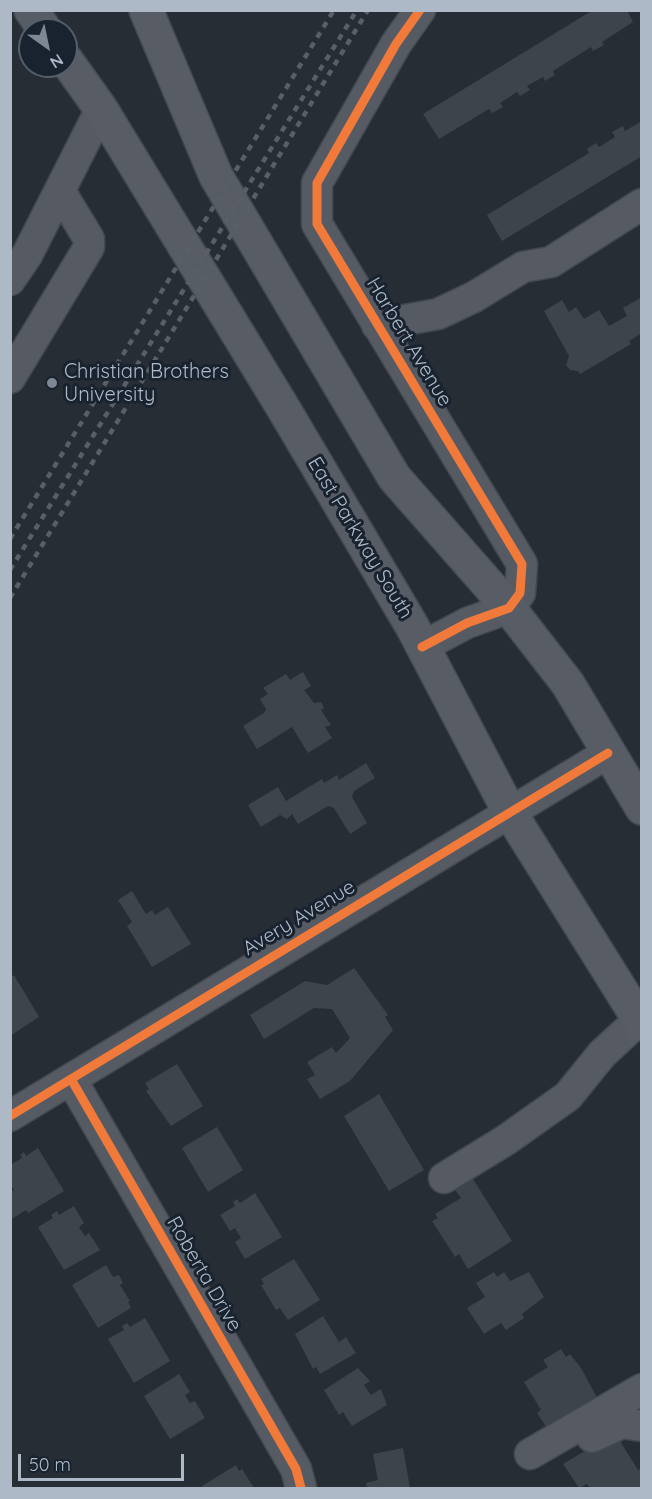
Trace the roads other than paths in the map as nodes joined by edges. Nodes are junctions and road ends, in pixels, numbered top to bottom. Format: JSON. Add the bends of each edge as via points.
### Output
{"nodes":[{"id":1,"x":146,"y":10,"type":"edge"},
{"id":2,"x":420,"y":10,"type":"edge"},
{"id":3,"x":78,"y":77,"type":"edge"},
{"id":4,"x":101,"y":109,"type":"junction"},
{"id":5,"x":60,"y":191,"type":"junction"},
{"id":6,"x":642,"y":204,"type":"edge"},
{"id":7,"x":16,"y":266,"type":"edge"},
{"id":8,"x":377,"y":326,"type":"junction"},
{"id":9,"x":10,"y":378,"type":"edge"},
{"id":10,"x":509,"y":608,"type":"junction"},
{"id":11,"x":422,"y":647,"type":"junction"},
{"id":12,"x":608,"y":753,"type":"junction"},
{"id":13,"x":642,"y":808,"type":"edge"},
{"id":14,"x":509,"y":811,"type":"junction"},
{"id":15,"x":640,"y":1022,"type":"edge"},
{"id":16,"x":71,"y":1079,"type":"junction"},
{"id":17,"x":10,"y":1116,"type":"edge"},
{"id":18,"x":444,"y":1178,"type":"dead end"},
{"id":19,"x":642,"y":1389,"type":"edge"},
{"id":20,"x":642,"y":1426,"type":"edge"},
{"id":21,"x":592,"y":1437,"type":"dead end"},
{"id":22,"x":530,"y":1454,"type":"dead end"},
{"id":23,"x":301,"y":1488,"type":"edge"}],
"edges":[{"from":1,"to":10,"type":"main road","via":[[216,176],[394,477]]},
{"from":2,"to":8,"type":"street","name":"Harbert Avenue","via":[[396,44],[317,183],[317,224]]},
{"from":3,"to":4,"type":"main road","name":"East Parkway South"},
{"from":4,"to":5,"type":"street"},
{"from":4,"to":11,"type":"main road","name":"East Parkway South","via":[[285,411]]},
{"from":5,"to":7,"type":"street"},
{"from":5,"to":9,"type":"street","via":[[90,247]]},
{"from":6,"to":8,"type":"street","via":[[551,262],[523,267],[438,314]]},
{"from":8,"to":10,"type":"street","name":"Harbert Avenue","via":[[522,564],[520,593]]},
{"from":10,"to":11,"type":"street","via":[[467,622]]},
{"from":10,"to":12,"type":"main road","via":[[568,684]]},
{"from":11,"to":14,"type":"main road","name":"East Parkway South"},
{"from":12,"to":13,"type":"main road"},
{"from":12,"to":14,"type":"street","name":"Avery Avenue"},
{"from":14,"to":15,"type":"main road","name":"East Parkway South"},
{"from":14,"to":16,"type":"street","name":"Avery Avenue"},
{"from":15,"to":18,"type":"street","via":[[602,1054],[567,1096]]},
{"from":16,"to":17,"type":"street","name":"Avery Avenue"},
{"from":16,"to":23,"type":"street","name":"Roberta Drive","via":[[296,1469]]},
{"from":19,"to":22,"type":"street"},
{"from":20,"to":21,"type":"street","via":[[622,1423]]}]}
